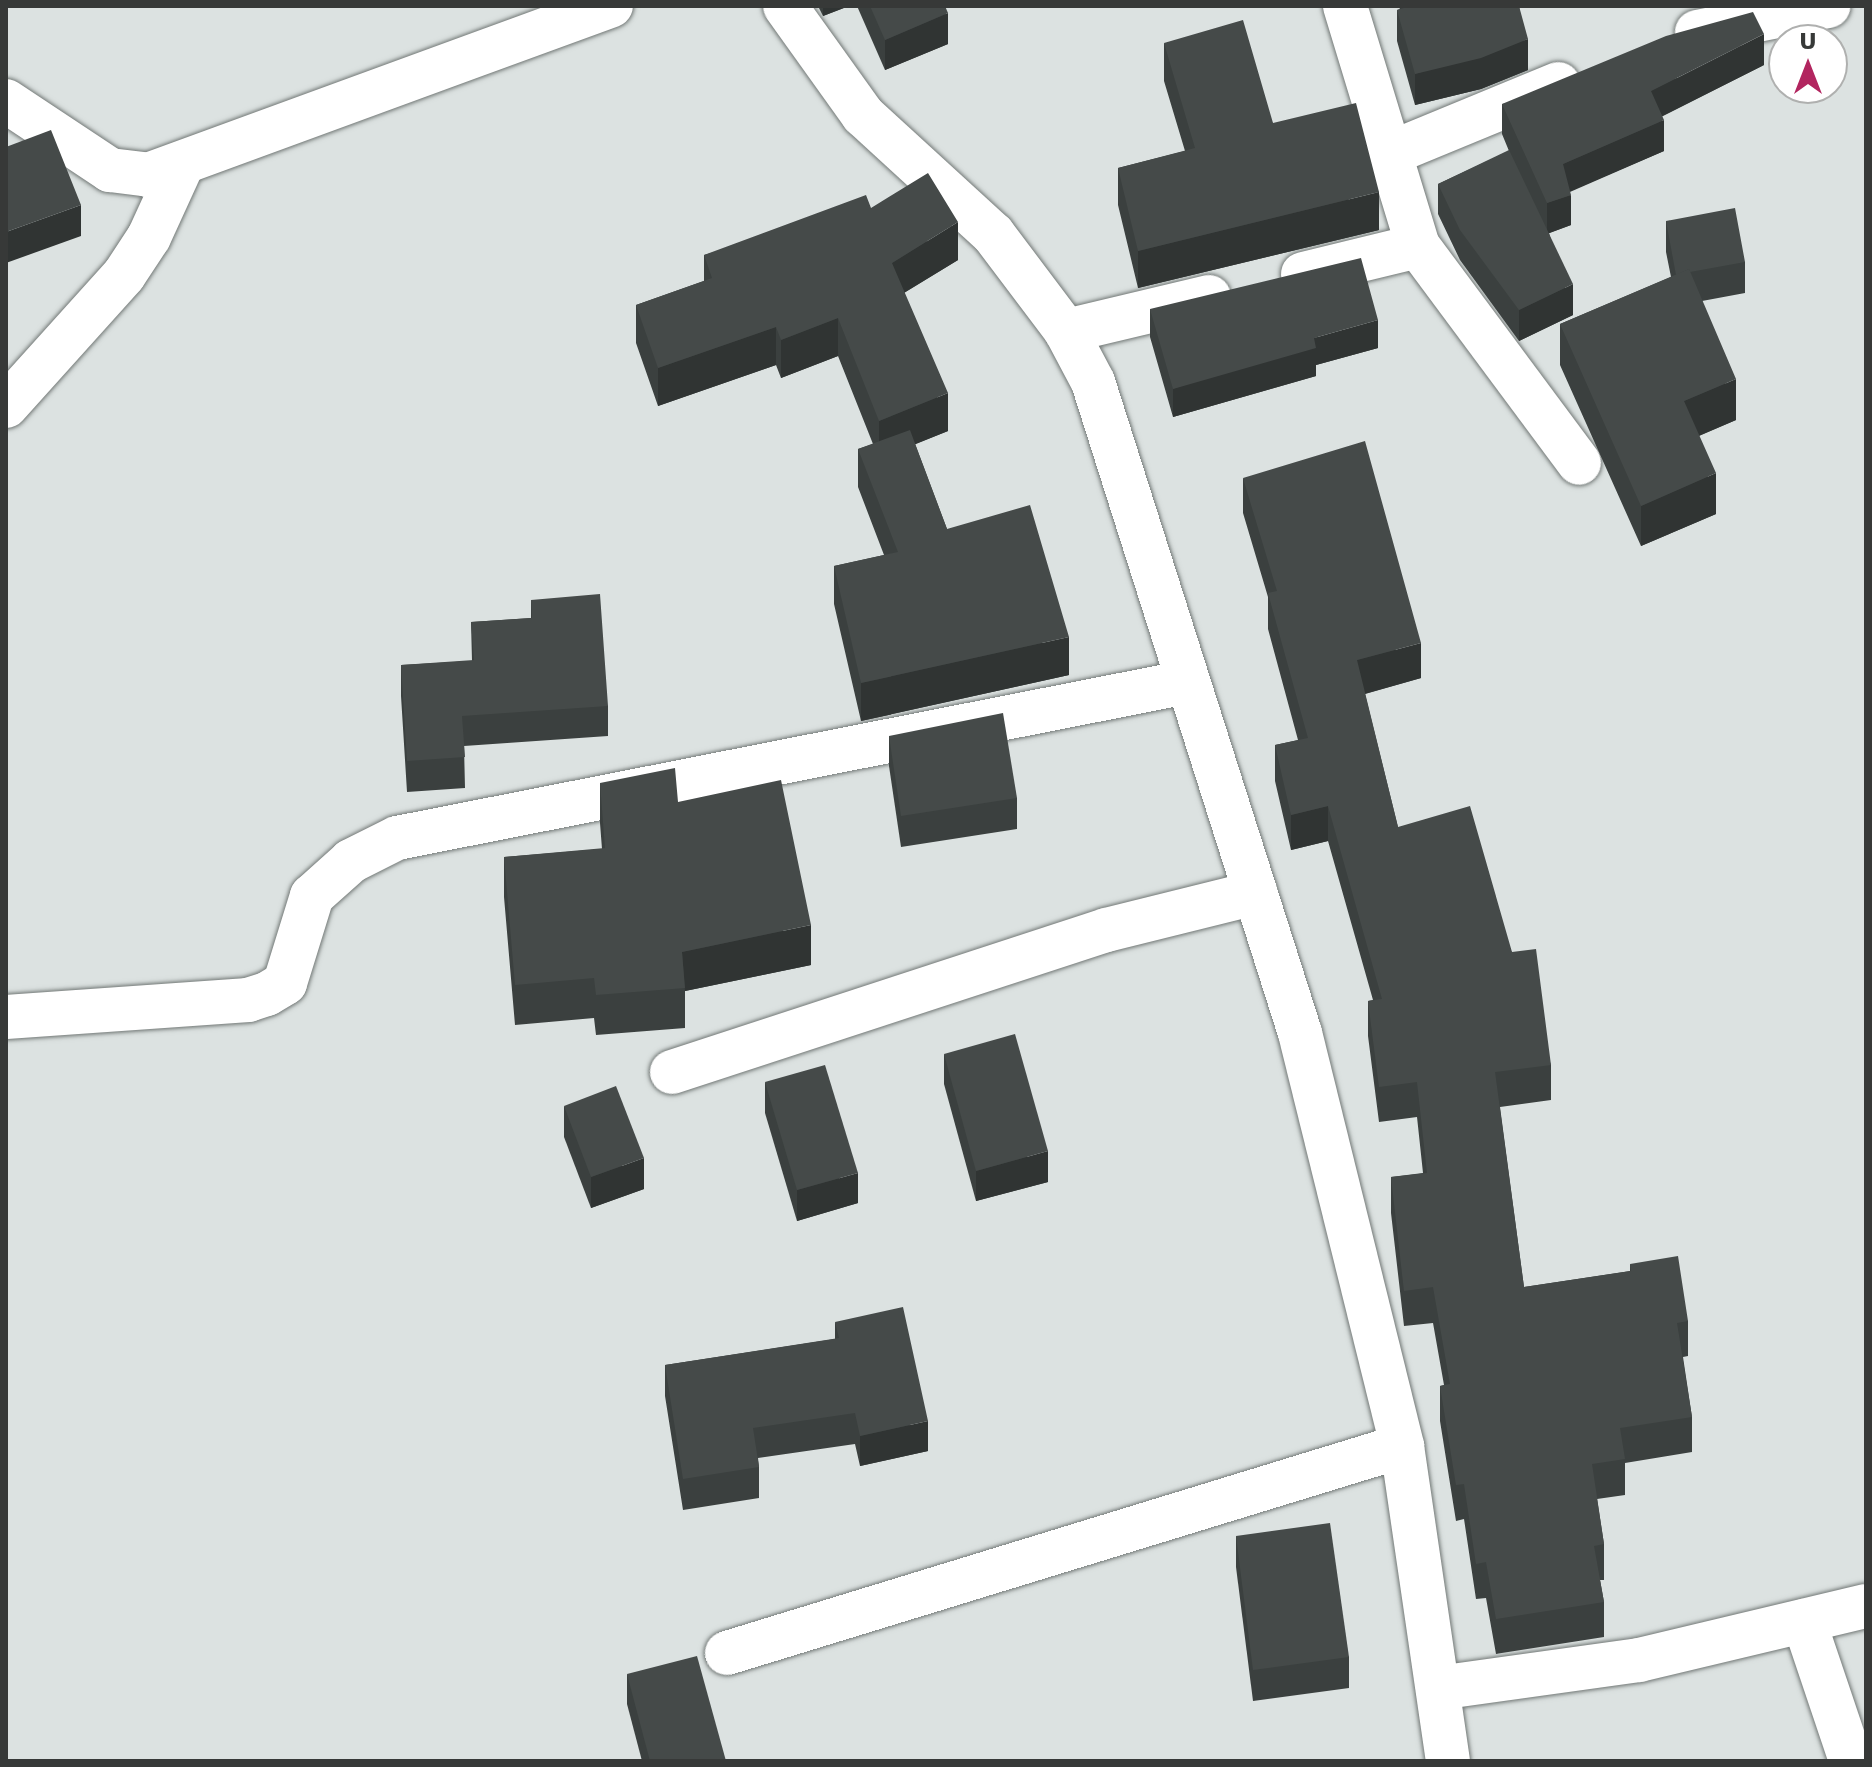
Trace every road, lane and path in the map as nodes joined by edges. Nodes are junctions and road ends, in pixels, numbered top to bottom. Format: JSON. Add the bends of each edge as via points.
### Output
{"nodes":[{"id":1,"x":611,"y":6,"type":"edge"},
{"id":2,"x":785,"y":6,"type":"edge"},
{"id":3,"x":1345,"y":6,"type":"edge"},
{"id":4,"x":1828,"y":6,"type":"edge"},
{"id":5,"x":1658,"y":43,"type":"edge"},
{"id":6,"x":1602,"y":66,"type":"edge"},
{"id":7,"x":6,"y":101,"type":"edge"},
{"id":8,"x":1391,"y":153,"type":"junction"},
{"id":9,"x":182,"y":165,"type":"junction"},
{"id":10,"x":1418,"y":246,"type":"junction"},
{"id":11,"x":1066,"y":331,"type":"junction"},
{"id":12,"x":6,"y":406,"type":"edge"},
{"id":13,"x":1579,"y":463,"type":"dead end"},
{"id":14,"x":1187,"y":682,"type":"junction"},
{"id":15,"x":1255,"y":893,"type":"junction"},
{"id":16,"x":6,"y":1017,"type":"edge"},
{"id":17,"x":672,"y":1072,"type":"dead end"},
{"id":18,"x":1402,"y":1446,"type":"junction"},
{"id":19,"x":1866,"y":1606,"type":"edge"},
{"id":20,"x":1804,"y":1621,"type":"junction"},
{"id":21,"x":727,"y":1653,"type":"dead end"},
{"id":22,"x":1438,"y":1688,"type":"junction"},
{"id":23,"x":1448,"y":1761,"type":"edge"},
{"id":24,"x":1851,"y":1761,"type":"edge"}],
"edges":[{"from":1,"to":9,"type":"street"},
{"from":2,"to":11,"type":"street","via":[[863,115],[993,234]]},
{"from":3,"to":8,"type":"street"},
{"from":4,"to":5,"type":"street","via":[[1749,18]]},
{"from":6,"to":8,"type":"street"},
{"from":7,"to":9,"type":"street","via":[[110,170],[148,175]]},
{"from":8,"to":10,"type":"street"},
{"from":9,"to":12,"type":"street","via":[[149,237],[124,275]]},
{"from":10,"to":11,"type":"street"},
{"from":10,"to":13,"type":"street"},
{"from":11,"to":14,"type":"street","via":[[1093,382]]},
{"from":14,"to":15,"type":"street"},
{"from":14,"to":16,"type":"street","via":[[397,838],[351,861],[312,896],[285,983],[267,994],[248,1000]]},
{"from":15,"to":17,"type":"street","via":[[1106,930]]},
{"from":15,"to":18,"type":"street","via":[[1300,1033]]},
{"from":18,"to":21,"type":"street"},
{"from":18,"to":22,"type":"street"},
{"from":19,"to":20,"type":"street"},
{"from":20,"to":22,"type":"street","via":[[1639,1660]]},
{"from":20,"to":24,"type":"street"},
{"from":22,"to":23,"type":"street"}]}
